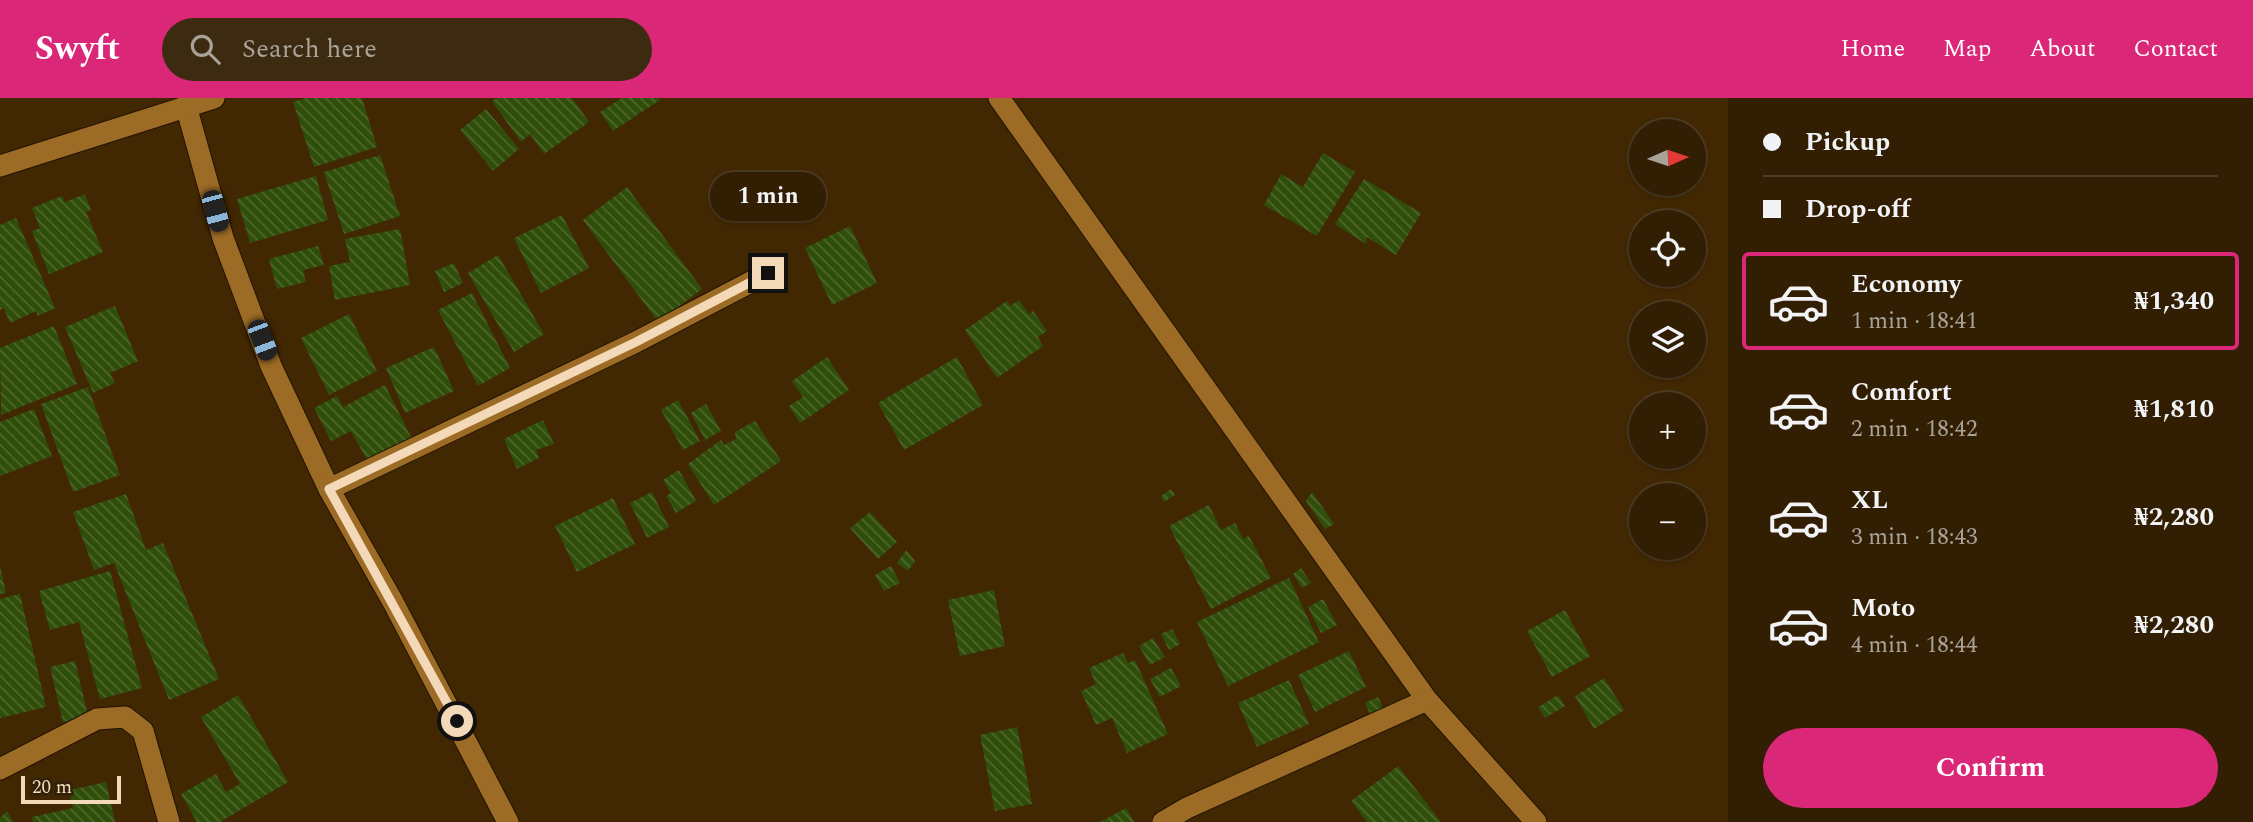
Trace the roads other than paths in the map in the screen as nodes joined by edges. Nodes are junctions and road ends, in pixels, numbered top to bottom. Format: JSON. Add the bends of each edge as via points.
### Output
{"nodes":[{"id":1,"x":214,"y":98,"type":"edge"},
{"id":2,"x":999,"y":98,"type":"edge"},
{"id":3,"x":186,"y":106,"type":"junction"},
{"id":4,"x":0,"y":166,"type":"edge"},
{"id":5,"x":768,"y":273,"type":"dead end"},
{"id":6,"x":329,"y":489,"type":"junction"},
{"id":7,"x":1427,"y":700,"type":"junction"},
{"id":8,"x":0,"y":769,"type":"edge"},
{"id":9,"x":169,"y":822,"type":"edge"},
{"id":10,"x":508,"y":822,"type":"edge"},
{"id":11,"x":1163,"y":822,"type":"edge"},
{"id":12,"x":1536,"y":822,"type":"edge"}],
"edges":[{"from":1,"to":3,"type":"street"},
{"from":2,"to":7,"type":"street"},
{"from":3,"to":4,"type":"street"},
{"from":3,"to":6,"type":"street","via":[[223,238],[271,366]]},
{"from":5,"to":6,"type":"street","via":[[624,348]]},
{"from":6,"to":10,"type":"street"},
{"from":7,"to":11,"type":"street"},
{"from":7,"to":12,"type":"street"},
{"from":8,"to":9,"type":"street","via":[[97,719],[125,718],[144,731]]}]}
